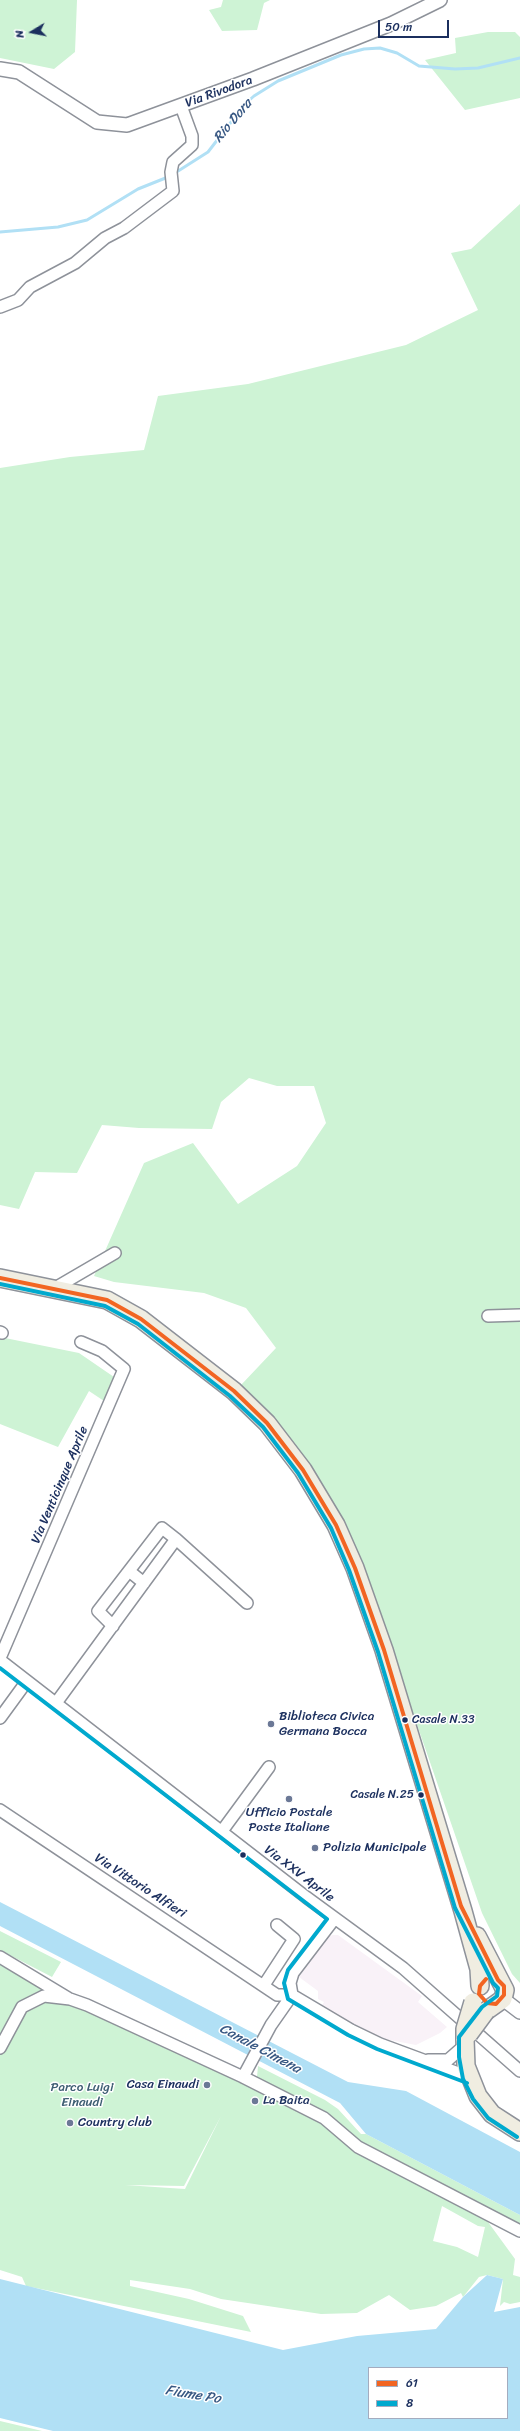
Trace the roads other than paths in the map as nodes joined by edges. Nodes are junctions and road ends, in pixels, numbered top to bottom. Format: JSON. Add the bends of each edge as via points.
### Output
{"nodes":[{"id":1,"x":440,"y":0,"type":"edge"},
{"id":2,"x":0,"y":69,"type":"edge"},
{"id":3,"x":180,"y":106,"type":"junction"},
{"id":4,"x":0,"y":307,"type":"edge"},
{"id":5,"x":114,"y":1253,"type":"dead end"},
{"id":6,"x":0,"y":1278,"type":"edge"},
{"id":7,"x":56,"y":1288,"type":"junction"},
{"id":8,"x":520,"y":1315,"type":"edge"},
{"id":9,"x":488,"y":1316,"type":"dead end"},
{"id":10,"x":82,"y":1342,"type":"dead end"},
{"id":11,"x":176,"y":1539,"type":"junction"},
{"id":12,"x":129,"y":1571,"type":"junction"},
{"id":13,"x":144,"y":1583,"type":"junction"},
{"id":14,"x":247,"y":1602,"type":"dead end"},
{"id":15,"x":113,"y":1626,"type":"junction"},
{"id":16,"x":0,"y":1659,"type":"edge"},
{"id":17,"x":28,"y":1681,"type":"junction"},
{"id":18,"x":56,"y":1703,"type":"junction"},
{"id":19,"x":0,"y":1718,"type":"edge"},
{"id":20,"x":269,"y":1767,"type":"dead end"},
{"id":21,"x":0,"y":1810,"type":"edge"},
{"id":22,"x":222,"y":1831,"type":"junction"},
{"id":23,"x":463,"y":1911,"type":"junction"},
{"id":24,"x":334,"y":1918,"type":"junction"},
{"id":25,"x":277,"y":1925,"type":"dead end"},
{"id":26,"x":0,"y":1958,"type":"edge"},
{"id":27,"x":264,"y":1985,"type":"junction"},
{"id":28,"x":292,"y":1994,"type":"junction"},
{"id":29,"x":486,"y":1998,"type":"junction"},
{"id":30,"x":70,"y":1999,"type":"junction"},
{"id":31,"x":520,"y":2012,"type":"edge"},
{"id":32,"x":465,"y":2043,"type":"junction"},
{"id":33,"x":0,"y":2048,"type":"edge"},
{"id":34,"x":422,"y":2060,"type":"junction"},
{"id":35,"x":520,"y":2071,"type":"edge"},
{"id":36,"x":243,"y":2077,"type":"junction"},
{"id":37,"x":469,"y":2077,"type":"junction"},
{"id":38,"x":520,"y":2132,"type":"edge"},
{"id":39,"x":520,"y":2231,"type":"edge"}],
"edges":[{"from":1,"to":3,"type":"street","name":"Via Rivodora","via":[[391,24]]},
{"from":2,"to":3,"type":"street","name":"Via Rivodora","via":[[19,72],[97,122],[127,125]]},
{"from":3,"to":4,"type":"street","via":[[192,136],[192,145],[173,162],[173,191],[124,228],[104,238],[75,263],[30,287],[18,300]]},
{"from":5,"to":7,"type":"street"},
{"from":6,"to":7,"type":"main road"},
{"from":7,"to":23,"type":"main road","via":[[107,1300],[141,1319],[234,1391],[267,1423],[303,1470],[336,1525],[355,1568],[384,1650]]},
{"from":8,"to":9,"type":"street"},
{"from":10,"to":16,"type":"street","name":"Via Venticinque Aprile","via":[[102,1351],[124,1369]]},
{"from":11,"to":12,"type":"street","via":[[162,1528]]},
{"from":11,"to":13,"type":"street"},
{"from":11,"to":14,"type":"street"},
{"from":12,"to":13,"type":"street"},
{"from":12,"to":15,"type":"street","via":[[98,1611]]},
{"from":13,"to":15,"type":"street"},
{"from":15,"to":18,"type":"street"},
{"from":16,"to":17,"type":"street","name":"Via XXV Aprile"},
{"from":17,"to":18,"type":"street","name":"Via XXV Aprile"},
{"from":17,"to":19,"type":"street"},
{"from":18,"to":22,"type":"street","name":"Via XXV Aprile"},
{"from":20,"to":22,"type":"street"},
{"from":21,"to":27,"type":"street","name":"Via Vittorio Alfieri"},
{"from":22,"to":24,"type":"street","name":"Via XXV Aprile"},
{"from":23,"to":29,"type":"main road"},
{"from":23,"to":29,"type":"main road","via":[[498,1980],[486,1979]]},
{"from":24,"to":28,"type":"street","via":[[293,1973],[290,1983]]},
{"from":24,"to":35,"type":"street","name":"Via XXV Aprile","via":[[403,1968]]},
{"from":25,"to":27,"type":"street","via":[[294,1939]]},
{"from":26,"to":30,"type":"street"},
{"from":27,"to":28,"type":"street","name":"Via Vittorio Alfieri","via":[[277,1995]]},
{"from":28,"to":34,"type":"street","name":"Via Vittorio Alfieri","via":[[351,2030]]},
{"from":28,"to":36,"type":"street","via":[[267,2032]]},
{"from":29,"to":31,"type":"street"},
{"from":29,"to":32,"type":"main road","bridge":true},
{"from":30,"to":33,"type":"street","via":[[44,1996],[22,2007]]},
{"from":30,"to":36,"type":"street"},
{"from":32,"to":34,"type":"street","name":"Via Vittorio Alfieri","via":[[448,2060]]},
{"from":32,"to":37,"type":"main road"},
{"from":34,"to":37,"type":"street","name":"Via Vittorio Alfieri"},
{"from":36,"to":39,"type":"street","via":[[324,2118],[358,2146]]},
{"from":37,"to":38,"type":"main road","via":[[478,2096],[492,2114]]}]}
